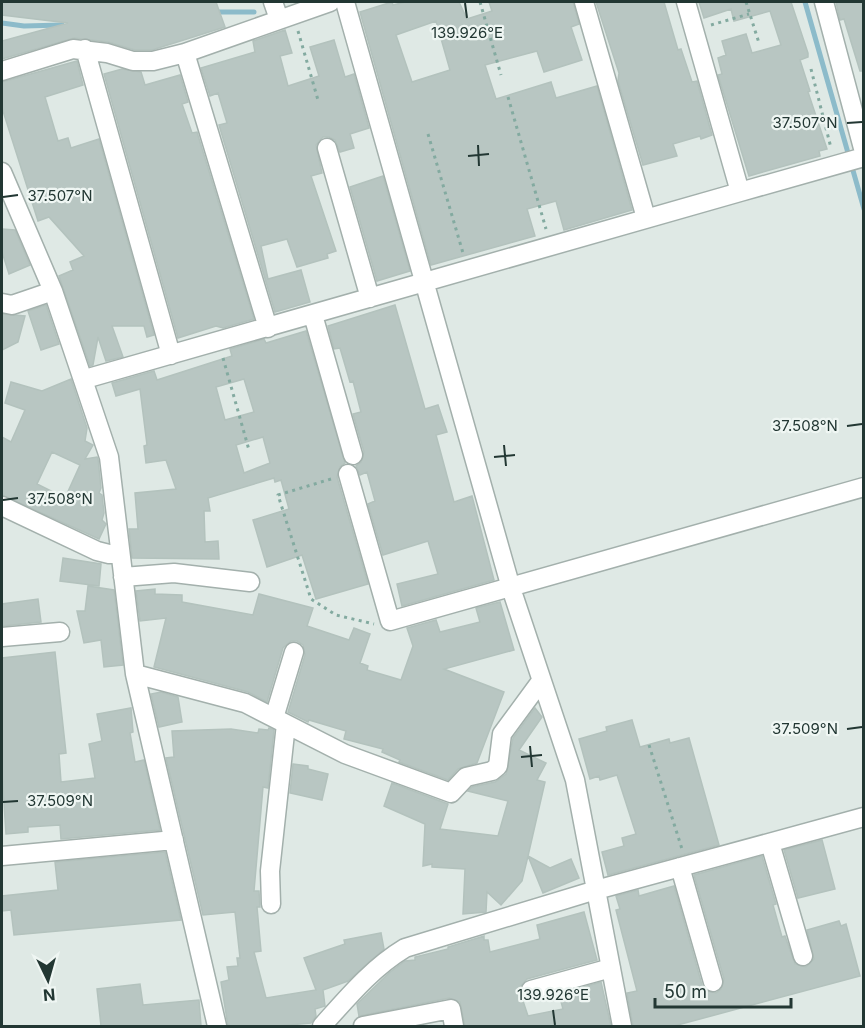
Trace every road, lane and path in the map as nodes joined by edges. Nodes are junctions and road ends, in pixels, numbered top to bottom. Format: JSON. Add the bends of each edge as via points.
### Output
{"nodes":[{"id":1,"x":273,"y":2,"type":"edge"},
{"id":2,"x":330,"y":2,"type":"edge"},
{"id":3,"x":345,"y":2,"type":"edge"},
{"id":4,"x":480,"y":2,"type":"edge"},
{"id":5,"x":584,"y":2,"type":"edge"},
{"id":6,"x":686,"y":2,"type":"edge"},
{"id":7,"x":746,"y":2,"type":"edge"},
{"id":8,"x":824,"y":2,"type":"edge"},
{"id":9,"x":749,"y":14,"type":"junction"},
{"id":10,"x":286,"y":17,"type":"junction"},
{"id":11,"x":694,"y":30,"type":"junction"},
{"id":12,"x":759,"y":43,"type":"dead end"},
{"id":13,"x":86,"y":49,"type":"junction"},
{"id":14,"x":185,"y":53,"type":"junction"},
{"id":15,"x":811,"y":69,"type":"dead end"},
{"id":16,"x":2,"y":71,"type":"edge"},
{"id":17,"x":501,"y":75,"type":"dead end"},
{"id":18,"x":508,"y":97,"type":"dead end"},
{"id":19,"x":318,"y":100,"type":"dead end"},
{"id":20,"x":428,"y":135,"type":"dead end"},
{"id":21,"x":327,"y":148,"type":"dead end"},
{"id":22,"x":852,"y":159,"type":"edge"},
{"id":23,"x":2,"y":172,"type":"edge"},
{"id":24,"x":740,"y":192,"type":"junction"},
{"id":25,"x":646,"y":218,"type":"junction"},
{"id":26,"x":551,"y":245,"type":"junction"},
{"id":27,"x":468,"y":269,"type":"junction"},
{"id":28,"x":424,"y":282,"type":"junction"},
{"id":29,"x":53,"y":291,"type":"junction"},
{"id":30,"x":370,"y":298,"type":"junction"},
{"id":31,"x":2,"y":303,"type":"edge"},
{"id":32,"x":313,"y":315,"type":"junction"},
{"id":33,"x":268,"y":328,"type":"junction"},
{"id":34,"x":218,"y":342,"type":"junction"},
{"id":35,"x":171,"y":355,"type":"junction"},
{"id":36,"x":85,"y":379,"type":"junction"},
{"id":37,"x":249,"y":450,"type":"dead end"},
{"id":38,"x":353,"y":455,"type":"dead end"},
{"id":39,"x":348,"y":474,"type":"joint"},
{"id":40,"x":864,"y":487,"type":"edge"},
{"id":41,"x":2,"y":506,"type":"edge"},
{"id":42,"x":120,"y":554,"type":"junction"},
{"id":43,"x":123,"y":577,"type":"junction"},
{"id":44,"x":249,"y":582,"type":"dead end"},
{"id":45,"x":511,"y":588,"type":"junction"},
{"id":46,"x":390,"y":621,"type":"junction"},
{"id":47,"x":60,"y":632,"type":"dead end"},
{"id":48,"x":2,"y":637,"type":"edge"},
{"id":49,"x":294,"y":652,"type":"dead end"},
{"id":50,"x":135,"y":674,"type":"junction"},
{"id":51,"x":541,"y":681,"type":"junction"},
{"id":52,"x":280,"y":721,"type":"junction"},
{"id":53,"x":649,"y":745,"type":"dead end"},
{"id":54,"x":864,"y":817,"type":"edge"},
{"id":55,"x":174,"y":840,"type":"junction"},
{"id":56,"x":770,"y":843,"type":"junction"},
{"id":57,"x":2,"y":856,"type":"edge"},
{"id":58,"x":683,"y":866,"type":"junction"},
{"id":59,"x":596,"y":890,"type":"junction"},
{"id":60,"x":271,"y":904,"type":"dead end"},
{"id":61,"x":803,"y":956,"type":"dead end"},
{"id":62,"x":611,"y":968,"type":"junction"},
{"id":63,"x":713,"y":982,"type":"dead end"},
{"id":64,"x":531,"y":990,"type":"dead end"},
{"id":65,"x":217,"y":1026,"type":"edge"},
{"id":66,"x":322,"y":1026,"type":"edge"},
{"id":67,"x":363,"y":1026,"type":"edge"},
{"id":68,"x":454,"y":1026,"type":"edge"},
{"id":69,"x":622,"y":1026,"type":"edge"}],
"edges":[{"from":1,"to":10,"type":"street"},
{"from":2,"to":10,"type":"street"},
{"from":3,"to":28,"type":"street"},
{"from":4,"to":17,"type":"path"},
{"from":5,"to":25,"type":"street"},
{"from":6,"to":11,"type":"street"},
{"from":7,"to":9,"type":"path"},
{"from":8,"to":22,"type":"street"},
{"from":9,"to":11,"type":"path"},
{"from":9,"to":12,"type":"path"},
{"from":10,"to":14,"type":"street"},
{"from":10,"to":19,"type":"path"},
{"from":11,"to":24,"type":"street"},
{"from":13,"to":14,"type":"street","via":[[134,61]]},
{"from":13,"to":16,"type":"street","via":[[73,49]]},
{"from":13,"to":35,"type":"street"},
{"from":14,"to":33,"type":"street"},
{"from":15,"to":22,"type":"path"},
{"from":18,"to":26,"type":"path"},
{"from":20,"to":27,"type":"path"},
{"from":21,"to":30,"type":"street"},
{"from":22,"to":24,"type":"street"},
{"from":23,"to":29,"type":"street"},
{"from":24,"to":25,"type":"street"},
{"from":25,"to":26,"type":"street"},
{"from":26,"to":27,"type":"street"},
{"from":27,"to":28,"type":"street"},
{"from":28,"to":30,"type":"street"},
{"from":28,"to":45,"type":"street"},
{"from":29,"to":31,"type":"street","via":[[12,305]]},
{"from":29,"to":36,"type":"street"},
{"from":30,"to":32,"type":"street"},
{"from":32,"to":33,"type":"street"},
{"from":32,"to":38,"type":"street"},
{"from":33,"to":34,"type":"street"},
{"from":34,"to":35,"type":"street"},
{"from":34,"to":37,"type":"path"},
{"from":35,"to":36,"type":"street"},
{"from":36,"to":42,"type":"street","via":[[109,457]]},
{"from":39,"to":46,"type":"street"},
{"from":39,"to":46,"type":"path","via":[[278,495],[311,599],[336,615],[371,624]]},
{"from":40,"to":45,"type":"street"},
{"from":41,"to":42,"type":"street","via":[[97,551]]},
{"from":42,"to":43,"type":"street"},
{"from":43,"to":44,"type":"street","via":[[174,573]]},
{"from":43,"to":50,"type":"street"},
{"from":45,"to":46,"type":"street"},
{"from":45,"to":51,"type":"street"},
{"from":47,"to":48,"type":"street"},
{"from":49,"to":52,"type":"street"},
{"from":50,"to":52,"type":"street","via":[[245,703]]},
{"from":50,"to":55,"type":"street"},
{"from":51,"to":52,"type":"street","via":[[502,735],[498,766],[466,777],[451,793],[345,754]]},
{"from":51,"to":59,"type":"street","via":[[575,780]]},
{"from":52,"to":60,"type":"street"},
{"from":53,"to":58,"type":"path"},
{"from":54,"to":56,"type":"street"},
{"from":55,"to":57,"type":"street"},
{"from":55,"to":65,"type":"street"},
{"from":56,"to":58,"type":"street"},
{"from":56,"to":61,"type":"street"},
{"from":58,"to":59,"type":"street"},
{"from":58,"to":63,"type":"street"},
{"from":59,"to":62,"type":"street"},
{"from":59,"to":66,"type":"street","via":[[405,948],[385,960]]},
{"from":62,"to":64,"type":"street"},
{"from":62,"to":69,"type":"street"},
{"from":67,"to":68,"type":"street","via":[[451,1009]]}]}
